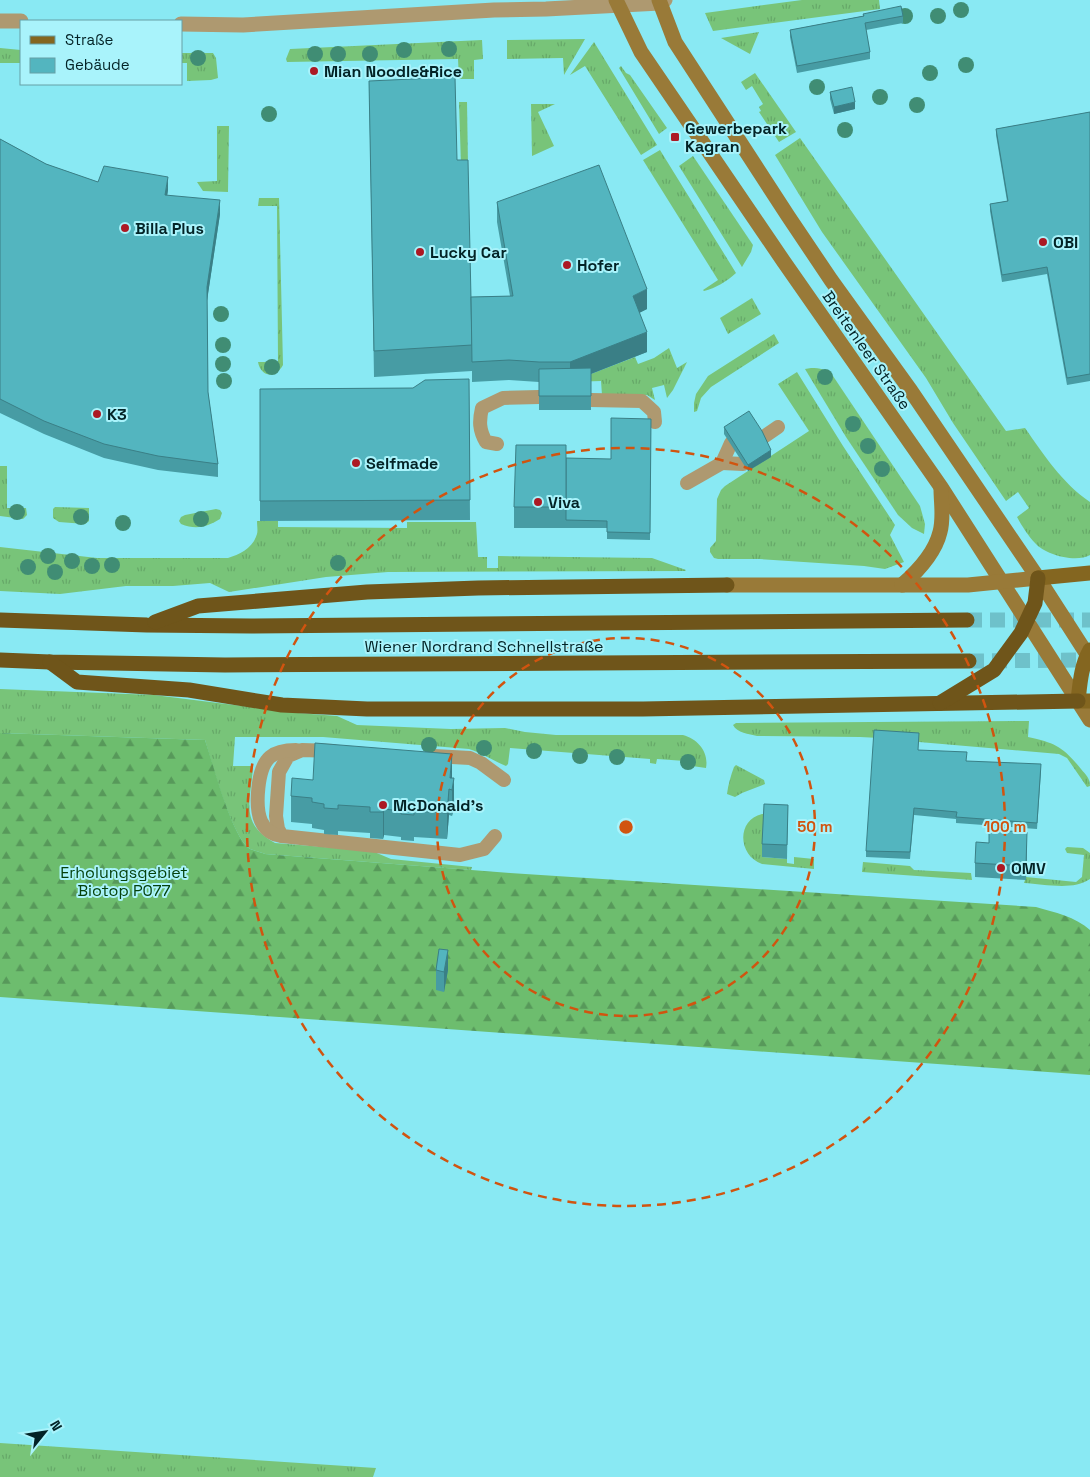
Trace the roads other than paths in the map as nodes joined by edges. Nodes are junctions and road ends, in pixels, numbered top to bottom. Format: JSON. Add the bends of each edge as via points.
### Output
{"nodes":[{"id":1,"x":662,"y":1,"type":"edge"},
{"id":2,"x":617,"y":2,"type":"edge"},
{"id":3,"x":0,"y":21,"type":"edge"},
{"id":4,"x":20,"y":21,"type":"edge"},
{"id":5,"x":182,"y":24,"type":"edge"},
{"id":6,"x":539,"y":397,"type":"edge"},
{"id":7,"x":591,"y":400,"type":"edge"},
{"id":8,"x":655,"y":422,"type":"dead end"},
{"id":9,"x":778,"y":428,"type":"dead end"},
{"id":10,"x":762,"y":438,"type":"edge"},
{"id":11,"x":731,"y":443,"type":"edge"},
{"id":12,"x":497,"y":444,"type":"dead end"},
{"id":13,"x":722,"y":463,"type":"junction"},
{"id":14,"x":742,"y":464,"type":"edge"},
{"id":15,"x":687,"y":483,"type":"dead end"},
{"id":16,"x":940,"y":487,"type":"junction"},
{"id":17,"x":1090,"y":573,"type":"edge"},
{"id":18,"x":1038,"y":578,"type":"junction"},
{"id":19,"x":1001,"y":581,"type":"junction"},
{"id":20,"x":902,"y":585,"type":"junction"},
{"id":21,"x":727,"y":586,"type":"joint"},
{"id":22,"x":0,"y":620,"type":"edge"},
{"id":23,"x":967,"y":620,"type":"tunnel mouth"},
{"id":24,"x":1027,"y":621,"type":"junction"},
{"id":25,"x":147,"y":625,"type":"junction"},
{"id":26,"x":1089,"y":654,"type":"edge"},
{"id":27,"x":0,"y":660,"type":"edge"},
{"id":28,"x":969,"y":661,"type":"tunnel mouth"},
{"id":29,"x":50,"y":662,"type":"junction"},
{"id":30,"x":1084,"y":701,"type":"edge"},
{"id":31,"x":939,"y":704,"type":"junction"},
{"id":32,"x":1090,"y":720,"type":"edge"},
{"id":33,"x":302,"y":750,"type":"junction"},
{"id":34,"x":351,"y":752,"type":"edge"},
{"id":35,"x":421,"y":756,"type":"edge"},
{"id":36,"x":504,"y":780,"type":"dead end"},
{"id":37,"x":282,"y":836,"type":"junction"},
{"id":38,"x":495,"y":836,"type":"dead end"}],
"edges":[{"from":1,"to":2,"type":"street"},
{"from":1,"to":18,"type":"main road","name":"Breitenleer Straße","via":[[675,42],[788,216]]},
{"from":2,"to":5,"type":"street","via":[[243,25]]},
{"from":2,"to":16,"type":"main road","name":"Breitenleer Straße","via":[[641,52]]},
{"from":3,"to":4,"type":"street"},
{"from":6,"to":12,"type":"lane","via":[[503,398],[482,408],[480,433],[486,442]]},
{"from":7,"to":8,"type":"lane","via":[[642,400],[654,412]]},
{"from":9,"to":10,"type":"lane"},
{"from":11,"to":13,"type":"lane"},
{"from":13,"to":14,"type":"lane"},
{"from":13,"to":15,"type":"lane"},
{"from":16,"to":19,"type":"main road","name":"Breitenleer Straße"},
{"from":16,"to":20,"type":"main road","via":[[942,520],[935,545],[920,568]]},
{"from":17,"to":18,"type":"main road"},
{"from":18,"to":19,"type":"main road"},
{"from":18,"to":24,"type":"highway","via":[[1035,604]]},
{"from":18,"to":26,"type":"main road","name":"Breitenleer Straße"},
{"from":19,"to":20,"type":"main road"},
{"from":19,"to":24,"type":"main road","name":"Breitenleer Straße"},
{"from":20,"to":21,"type":"main road"},
{"from":21,"to":25,"type":"highway","via":[[367,592],[198,606]]},
{"from":22,"to":25,"type":"highway","name":"Wiener Nordrand Schnellstraße"},
{"from":23,"to":25,"type":"highway","name":"Wiener Nordrand Schnellstraße"},
{"from":24,"to":30,"type":"main road","name":"Breitenleer Straße"},
{"from":24,"to":31,"type":"highway","via":[[994,670]]},
{"from":26,"to":30,"type":"main road","via":[[1080,679]]},
{"from":27,"to":29,"type":"highway","name":"Wiener Nordrand Schnellstraße"},
{"from":28,"to":29,"type":"highway","name":"Wiener Nordrand Schnellstraße","via":[[225,666]]},
{"from":29,"to":31,"type":"highway","via":[[77,682],[189,690],[282,705],[366,709],[643,710]]},
{"from":30,"to":31,"type":"highway"},
{"from":30,"to":32,"type":"main road","name":"Breitenleer Straße"},
{"from":33,"to":34,"type":"lane"},
{"from":33,"to":37,"type":"lane","via":[[288,756],[279,772],[276,816]]},
{"from":33,"to":37,"type":"lane","via":[[277,753],[269,758],[259,778],[262,822],[269,831]]},
{"from":35,"to":36,"type":"lane","via":[[470,758]]},
{"from":37,"to":38,"type":"lane","via":[[460,855],[484,849]]}]}
